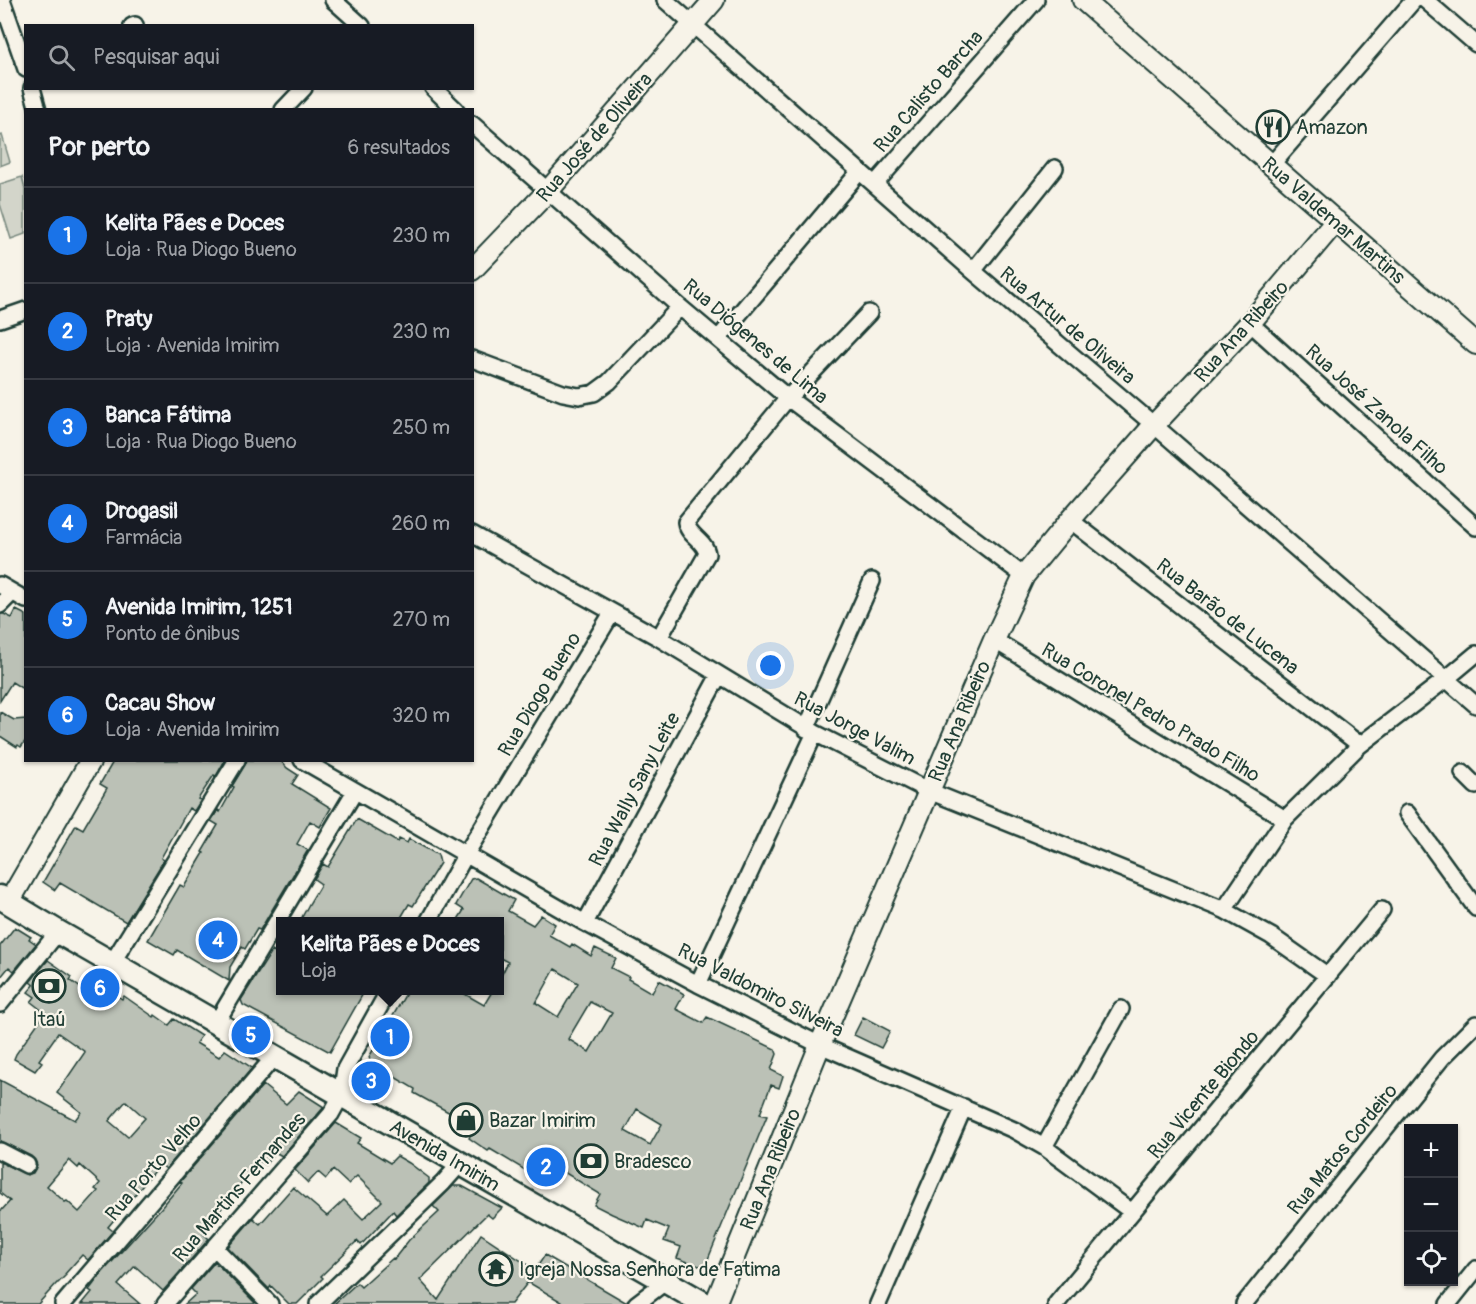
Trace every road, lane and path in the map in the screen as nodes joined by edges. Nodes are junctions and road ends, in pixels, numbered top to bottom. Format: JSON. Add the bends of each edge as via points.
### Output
{"nodes":[{"id":1,"x":2,"y":0,"type":"edge"},
{"id":2,"x":333,"y":0,"type":"edge"},
{"id":3,"x":665,"y":0,"type":"edge"},
{"id":4,"x":714,"y":0,"type":"edge"},
{"id":5,"x":1036,"y":0,"type":"edge"},
{"id":6,"x":1414,"y":0,"type":"edge"},
{"id":7,"x":1425,"y":0,"type":"edge"},
{"id":8,"x":1090,"y":3,"type":"edge"},
{"id":9,"x":693,"y":23,"type":"junction"},
{"id":10,"x":360,"y":24,"type":"edge"},
{"id":11,"x":1476,"y":44,"type":"edge"},
{"id":12,"x":24,"y":64,"type":"edge"},
{"id":13,"x":33,"y":90,"type":"edge"},
{"id":14,"x":302,"y":90,"type":"edge"},
{"id":15,"x":435,"y":90,"type":"edge"},
{"id":16,"x":37,"y":108,"type":"edge"},
{"id":17,"x":285,"y":108,"type":"edge"},
{"id":18,"x":454,"y":108,"type":"edge"},
{"id":19,"x":474,"y":126,"type":"edge"},
{"id":20,"x":1271,"y":165,"type":"junction"},
{"id":21,"x":1055,"y":168,"type":"dead end"},
{"id":22,"x":860,"y":171,"type":"junction"},
{"id":23,"x":875,"y":184,"type":"junction"},
{"id":24,"x":548,"y":191,"type":"junction"},
{"id":25,"x":1336,"y":221,"type":"junction"},
{"id":26,"x":474,"y":268,"type":"edge"},
{"id":27,"x":973,"y":271,"type":"junction"},
{"id":28,"x":680,"y":306,"type":"junction"},
{"id":29,"x":24,"y":311,"type":"edge"},
{"id":30,"x":869,"y":313,"type":"dead end"},
{"id":31,"x":0,"y":320,"type":"edge"},
{"id":32,"x":1250,"y":323,"type":"junction"},
{"id":33,"x":718,"y":339,"type":"junction"},
{"id":34,"x":1476,"y":345,"type":"edge"},
{"id":35,"x":474,"y":360,"type":"edge"},
{"id":36,"x":788,"y":398,"type":"junction"},
{"id":37,"x":1154,"y":425,"type":"junction"},
{"id":38,"x":1070,"y":520,"type":"junction"},
{"id":39,"x":1476,"y":527,"type":"edge"},
{"id":40,"x":474,"y":535,"type":"edge"},
{"id":41,"x":1024,"y":576,"type":"junction"},
{"id":42,"x":872,"y":581,"type":"dead end"},
{"id":43,"x":13,"y":593,"type":"edge"},
{"id":44,"x":0,"y":605,"type":"edge"},
{"id":45,"x":612,"y":613,"type":"junction"},
{"id":46,"x":659,"y":638,"type":"junction"},
{"id":47,"x":994,"y":640,"type":"junction"},
{"id":48,"x":1476,"y":654,"type":"edge"},
{"id":49,"x":719,"y":675,"type":"junction"},
{"id":50,"x":1446,"y":680,"type":"junction"},
{"id":51,"x":1476,"y":705,"type":"edge"},
{"id":52,"x":810,"y":731,"type":"junction"},
{"id":53,"x":1360,"y":745,"type":"junction"},
{"id":54,"x":90,"y":762,"type":"edge"},
{"id":55,"x":236,"y":762,"type":"edge"},
{"id":56,"x":311,"y":763,"type":"edge"},
{"id":57,"x":1463,"y":773,"type":"dead end"},
{"id":58,"x":1476,"y":786,"type":"edge"},
{"id":59,"x":355,"y":791,"type":"junction"},
{"id":60,"x":929,"y":791,"type":"junction"},
{"id":61,"x":1407,"y":813,"type":"dead end"},
{"id":62,"x":1285,"y":819,"type":"junction"},
{"id":63,"x":466,"y":854,"type":"junction"},
{"id":64,"x":4,"y":899,"type":"edge"},
{"id":65,"x":1476,"y":908,"type":"edge"},
{"id":66,"x":1224,"y":910,"type":"junction"},
{"id":67,"x":1382,"y":910,"type":"dead end"},
{"id":68,"x":280,"y":917,"type":"edge"},
{"id":69,"x":430,"y":917,"type":"edge"},
{"id":70,"x":276,"y":923,"type":"edge"},
{"id":71,"x":585,"y":923,"type":"junction"},
{"id":72,"x":58,"y":932,"type":"junction"},
{"id":73,"x":112,"y":963,"type":"junction"},
{"id":74,"x":1328,"y":976,"type":"junction"},
{"id":75,"x":698,"y":984,"type":"junction"},
{"id":76,"x":386,"y":995,"type":"edge"},
{"id":77,"x":0,"y":1004,"type":"edge"},
{"id":78,"x":1121,"y":1009,"type":"dead end"},
{"id":79,"x":216,"y":1023,"type":"junction"},
{"id":80,"x":1476,"y":1024,"type":"edge"},
{"id":81,"x":820,"y":1045,"type":"junction"},
{"id":82,"x":274,"y":1057,"type":"junction"},
{"id":83,"x":341,"y":1096,"type":"junction"},
{"id":84,"x":964,"y":1107,"type":"junction"},
{"id":85,"x":1044,"y":1147,"type":"junction"},
{"id":86,"x":0,"y":1150,"type":"edge"},
{"id":87,"x":460,"y":1164,"type":"junction"},
{"id":88,"x":27,"y":1165,"type":"dead end"},
{"id":89,"x":1132,"y":1212,"type":"junction"},
{"id":90,"x":214,"y":1247,"type":"junction"},
{"id":91,"x":1476,"y":1269,"type":"edge"},
{"id":92,"x":665,"y":1282,"type":"junction"},
{"id":93,"x":63,"y":1304,"type":"edge"},
{"id":94,"x":165,"y":1304,"type":"edge"},
{"id":95,"x":270,"y":1304,"type":"edge"},
{"id":96,"x":318,"y":1304,"type":"edge"},
{"id":97,"x":636,"y":1304,"type":"edge"},
{"id":98,"x":705,"y":1304,"type":"edge"},
{"id":99,"x":715,"y":1304,"type":"edge"},
{"id":100,"x":878,"y":1304,"type":"edge"},
{"id":101,"x":1056,"y":1304,"type":"edge"},
{"id":102,"x":1244,"y":1304,"type":"edge"},
{"id":103,"x":1448,"y":1304,"type":"edge"}],
"edges":[{"from":1,"to":12,"type":"street"},
{"from":2,"to":10,"type":"street"},
{"from":3,"to":9,"type":"street","name":"Rua Artur de Oliveira"},
{"from":4,"to":9,"type":"street","name":"Rua José de Oliveira"},
{"from":5,"to":23,"type":"street","name":"Rua Calisto Barcha"},
{"from":6,"to":20,"type":"street"},
{"from":7,"to":11,"type":"street"},
{"from":8,"to":20,"type":"street","name":"Rua Valdemar Martins"},
{"from":9,"to":22,"type":"street","name":"Rua Artur de Oliveira"},
{"from":9,"to":24,"type":"street","name":"Rua José de Oliveira"},
{"from":13,"to":16,"type":"street"},
{"from":14,"to":17,"type":"street"},
{"from":15,"to":18,"type":"street"},
{"from":19,"to":24,"type":"street","name":"Rua Diógenes de Lima"},
{"from":20,"to":25,"type":"street","name":"Rua Valdemar Martins"},
{"from":21,"to":27,"type":"street"},
{"from":22,"to":23,"type":"street","name":"Rua Artur de Oliveira"},
{"from":22,"to":33,"type":"street"},
{"from":23,"to":27,"type":"street","name":"Rua Artur de Oliveira"},
{"from":24,"to":26,"type":"street","name":"Rua José de Oliveira"},
{"from":24,"to":28,"type":"street","name":"Rua Diógenes de Lima"},
{"from":25,"to":32,"type":"street","name":"Rua Ana Ribeiro"},
{"from":25,"to":34,"type":"street","name":"Rua Valdemar Martins"},
{"from":27,"to":37,"type":"street","name":"Rua Artur de Oliveira"},
{"from":28,"to":33,"type":"street","name":"Rua Diógenes de Lima"},
{"from":28,"to":35,"type":"street","via":[[594,393],[563,393]]},
{"from":29,"to":31,"type":"street"},
{"from":30,"to":36,"type":"street"},
{"from":32,"to":37,"type":"street","name":"Rua Ana Ribeiro"},
{"from":32,"to":39,"type":"street","name":"Rua José Zanola Filho"},
{"from":33,"to":36,"type":"street","name":"Rua Diógenes de Lima"},
{"from":36,"to":41,"type":"street","name":"Rua Diógenes de Lima"},
{"from":36,"to":46,"type":"street","via":[[686,522],[707,554]]},
{"from":37,"to":38,"type":"street","name":"Rua Ana Ribeiro"},
{"from":37,"to":50,"type":"street","name":"Rua Artur de Oliveira"},
{"from":38,"to":41,"type":"street","name":"Rua Ana Ribeiro"},
{"from":38,"to":53,"type":"street","name":"Rua Barão de Lucena"},
{"from":40,"to":45,"type":"street","name":"Rua Jorge Valim"},
{"from":41,"to":47,"type":"street","name":"Rua Ana Ribeiro"},
{"from":42,"to":52,"type":"street"},
{"from":43,"to":44,"type":"street"},
{"from":45,"to":46,"type":"street","name":"Rua Jorge Valim"},
{"from":45,"to":63,"type":"street","name":"Rua Diogo Bueno"},
{"from":46,"to":49,"type":"street","name":"Rua Jorge Valim"},
{"from":47,"to":60,"type":"street","name":"Rua Ana Ribeiro"},
{"from":47,"to":62,"type":"street","name":"Rua Coronel Pedro Prado Filho"},
{"from":48,"to":50,"type":"street"},
{"from":49,"to":52,"type":"street","name":"Rua Jorge Valim"},
{"from":49,"to":71,"type":"street","name":"Rua Wally Sany Leite"},
{"from":50,"to":51,"type":"street","name":"Rua Artur de Oliveira"},
{"from":50,"to":53,"type":"street"},
{"from":52,"to":60,"type":"street","name":"Rua Jorge Valim"},
{"from":52,"to":75,"type":"street"},
{"from":53,"to":62,"type":"street"},
{"from":54,"to":64,"type":"street"},
{"from":55,"to":73,"type":"street"},
{"from":56,"to":59,"type":"street","name":"Rua Valdomiro Silveira"},
{"from":57,"to":58,"type":"street"},
{"from":59,"to":63,"type":"street","name":"Rua Valdomiro Silveira"},
{"from":59,"to":68,"type":"street"},
{"from":60,"to":66,"type":"street","name":"Rua Jorge Valim"},
{"from":60,"to":81,"type":"street","name":"Rua Ana Ribeiro"},
{"from":61,"to":65,"type":"street"},
{"from":62,"to":66,"type":"street"},
{"from":63,"to":69,"type":"street","name":"Rua Diogo Bueno"},
{"from":63,"to":71,"type":"street","name":"Rua Valdomiro Silveira"},
{"from":64,"to":72,"type":"main road","name":"Avenida Imirim"},
{"from":66,"to":74,"type":"street","name":"Rua Jorge Valim","via":[[1271,936]]},
{"from":67,"to":74,"type":"street","name":"Rua Vicente Biondo"},
{"from":70,"to":79,"type":"street"},
{"from":71,"to":75,"type":"street","name":"Rua Valdomiro Silveira"},
{"from":72,"to":73,"type":"main road","name":"Avenida Imirim"},
{"from":72,"to":77,"type":"street"},
{"from":73,"to":79,"type":"main road","name":"Avenida Imirim"},
{"from":74,"to":89,"type":"street","name":"Rua Vicente Biondo"},
{"from":75,"to":81,"type":"street","name":"Rua Valdomiro Silveira"},
{"from":76,"to":83,"type":"street","via":[[345,1069]]},
{"from":78,"to":85,"type":"street"},
{"from":79,"to":82,"type":"main road","name":"Avenida Imirim"},
{"from":80,"to":102,"type":"street","name":"Rua Matos Cordeiro","via":[[1442,1058]]},
{"from":81,"to":84,"type":"street","name":"Rua Valdomiro Silveira"},
{"from":81,"to":99,"type":"street","name":"Rua Ana Ribeiro"},
{"from":82,"to":83,"type":"main road","name":"Avenida Imirim"},
{"from":82,"to":93,"type":"street","name":"Rua Porto Velho"},
{"from":83,"to":87,"type":"main road","name":"Avenida Imirim"},
{"from":83,"to":90,"type":"street","name":"Rua Martins Fernandes","via":[[331,1113]]},
{"from":84,"to":85,"type":"street","name":"Rua Valdomiro Silveira"},
{"from":84,"to":100,"type":"street"},
{"from":85,"to":89,"type":"street","name":"Rua Valdomiro Silveira"},
{"from":86,"to":88,"type":"street"},
{"from":87,"to":92,"type":"main road","name":"Avenida Imirim"},
{"from":87,"to":96,"type":"street"},
{"from":89,"to":101,"type":"street","name":"Rua Vicente Biondo"},
{"from":90,"to":94,"type":"street","name":"Rua Martins Fernandes"},
{"from":90,"to":95,"type":"street"},
{"from":91,"to":103,"type":"street"},
{"from":92,"to":97,"type":"street"},
{"from":92,"to":98,"type":"main road","name":"Avenida Imirim"}]}
